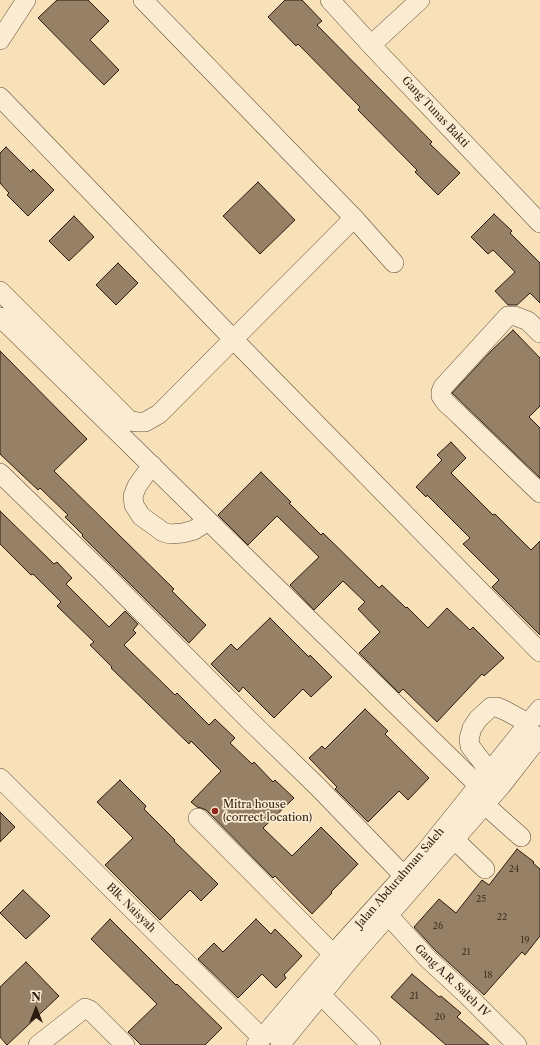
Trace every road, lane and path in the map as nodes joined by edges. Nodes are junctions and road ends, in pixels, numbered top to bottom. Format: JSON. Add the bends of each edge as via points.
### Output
{"nodes":[{"id":1,"x":26,"y":0,"type":"edge"},
{"id":2,"x":143,"y":0,"type":"edge"},
{"id":3,"x":330,"y":0,"type":"edge"},
{"id":4,"x":420,"y":0,"type":"edge"},
{"id":5,"x":0,"y":40,"type":"edge"},
{"id":6,"x":371,"y":45,"type":"junction"},
{"id":7,"x":0,"y":97,"type":"edge"},
{"id":8,"x":354,"y":218,"type":"junction"},
{"id":9,"x":540,"y":224,"type":"edge"},
{"id":10,"x":394,"y":263,"type":"dead end"},
{"id":11,"x":0,"y":291,"type":"edge"},
{"id":12,"x":0,"y":317,"type":"edge"},
{"id":13,"x":540,"y":333,"type":"edge"},
{"id":14,"x":233,"y":339,"type":"junction"},
{"id":15,"x":152,"y":465,"type":"junction"},
{"id":16,"x":0,"y":473,"type":"edge"},
{"id":17,"x":540,"y":493,"type":"edge"},
{"id":18,"x":208,"y":521,"type":"junction"},
{"id":19,"x":540,"y":652,"type":"edge"},
{"id":20,"x":536,"y":723,"type":"edge"},
{"id":21,"x":0,"y":778,"type":"edge"},
{"id":22,"x":483,"y":778,"type":"junction"},
{"id":23,"x":484,"y":804,"type":"junction"},
{"id":24,"x":198,"y":818,"type":"dead end"},
{"id":25,"x":520,"y":837,"type":"dead end"},
{"id":26,"x":454,"y":839,"type":"junction"},
{"id":27,"x":429,"y":857,"type":"junction"},
{"id":28,"x":485,"y":869,"type":"dead end"},
{"id":29,"x":404,"y":875,"type":"junction"},
{"id":30,"x":388,"y":915,"type":"junction"},
{"id":31,"x":333,"y":954,"type":"junction"},
{"id":32,"x":321,"y":995,"type":"junction"},
{"id":33,"x":259,"y":1041,"type":"edge"},
{"id":34,"x":38,"y":1045,"type":"edge"},
{"id":35,"x":125,"y":1045,"type":"edge"},
{"id":36,"x":280,"y":1045,"type":"edge"},
{"id":37,"x":371,"y":1045,"type":"edge"},
{"id":38,"x":517,"y":1045,"type":"edge"}],
"edges":[{"from":1,"to":5,"type":"street"},
{"from":2,"to":8,"type":"street"},
{"from":3,"to":6,"type":"street","name":"Gang Tunas Bakti"},
{"from":4,"to":6,"type":"street"},
{"from":6,"to":9,"type":"street","name":"Gang Tunas Bakti"},
{"from":7,"to":14,"type":"street"},
{"from":8,"to":10,"type":"street"},
{"from":8,"to":14,"type":"street"},
{"from":11,"to":14,"type":"street","via":[[130,421],[145,422],[159,414]]},
{"from":12,"to":15,"type":"street"},
{"from":13,"to":17,"type":"street","via":[[528,321],[508,316],[440,392],[446,403]]},
{"from":14,"to":19,"type":"street"},
{"from":15,"to":18,"type":"street"},
{"from":15,"to":18,"type":"street","via":[[136,486],[133,496],[134,504],[141,516],[170,534],[194,530]]},
{"from":16,"to":29,"type":"street"},
{"from":18,"to":22,"type":"street"},
{"from":20,"to":22,"type":"street","name":"Jalan Abdurahman Saleh"},
{"from":20,"to":22,"type":"street","via":[[497,707],[491,707],[478,719],[468,739]]},
{"from":20,"to":23,"type":"street","name":"Jalan Abdurahman Saleh","via":[[501,786]]},
{"from":21,"to":33,"type":"street","name":"Blk. Naisyah"},
{"from":22,"to":27,"type":"street","name":"Jalan Abdurahman Saleh"},
{"from":23,"to":25,"type":"street"},
{"from":23,"to":26,"type":"street","name":"Jalan Abdurahman Saleh"},
{"from":24,"to":31,"type":"street"},
{"from":26,"to":27,"type":"street","name":"Jalan Abdurahman Saleh"},
{"from":26,"to":28,"type":"street"},
{"from":27,"to":29,"type":"street","name":"Jalan Abdurahman Saleh"},
{"from":27,"to":30,"type":"street","name":"Jalan Abdurahman Saleh"},
{"from":29,"to":31,"type":"street","name":"Jalan Abdurahman Saleh"},
{"from":30,"to":32,"type":"street","name":"Jalan Abdurahman Saleh"},
{"from":30,"to":38,"type":"street","name":"Gang A.R. Saleh IV","via":[[428,959]]},
{"from":31,"to":33,"type":"street","name":"Jalan Abdurahman Saleh"},
{"from":32,"to":36,"type":"street","name":"Jalan Abdurahman Saleh"},
{"from":32,"to":37,"type":"street"},
{"from":34,"to":35,"type":"street","via":[[85,1008]]}]}
